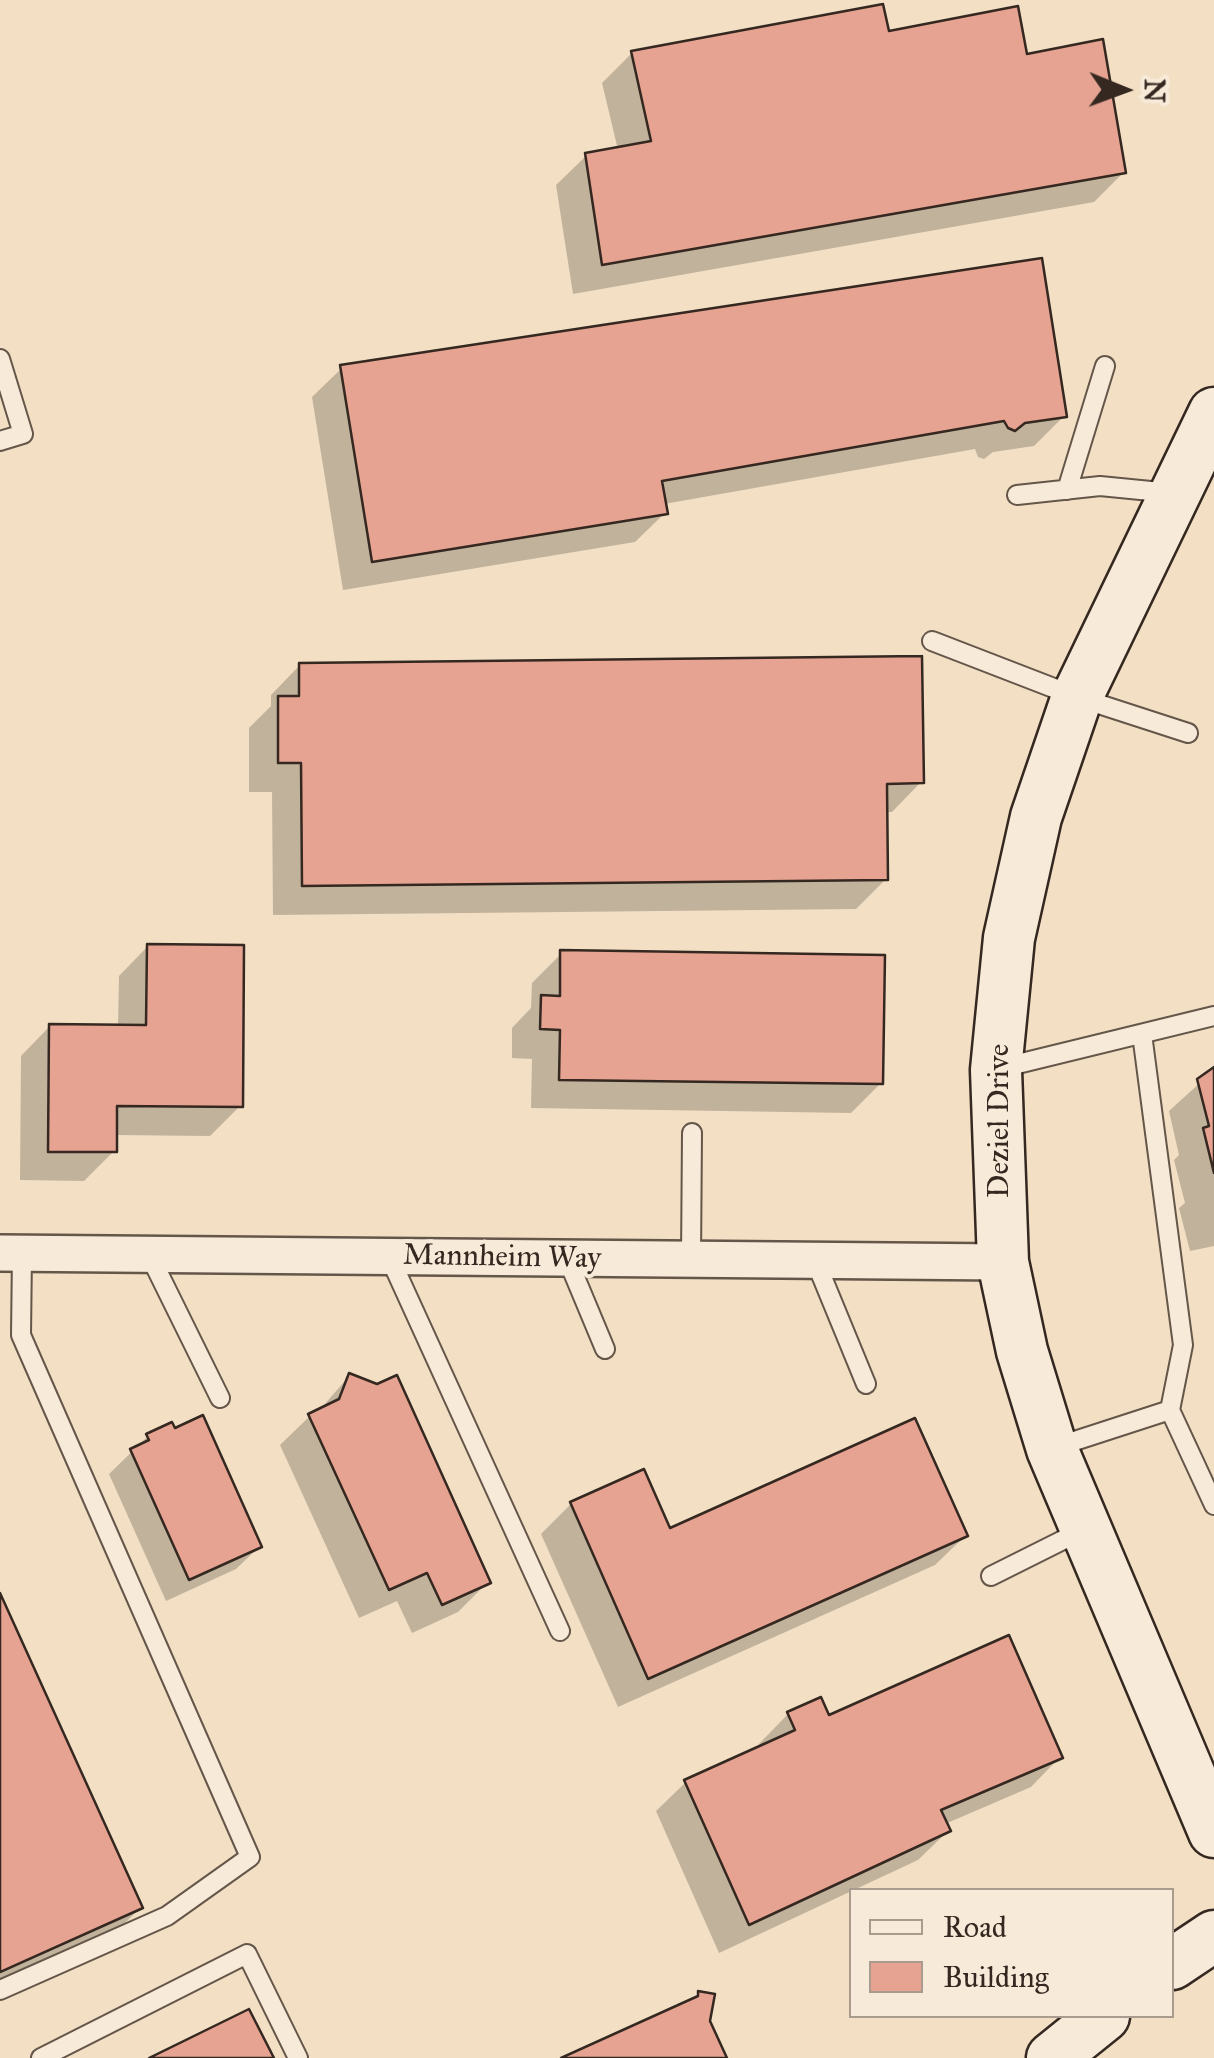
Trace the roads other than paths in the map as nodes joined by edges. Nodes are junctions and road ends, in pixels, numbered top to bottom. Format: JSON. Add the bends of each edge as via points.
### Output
{"nodes":[{"id":1,"x":0,"y":359,"type":"edge"},
{"id":2,"x":1105,"y":366,"type":"dead end"},
{"id":3,"x":0,"y":441,"type":"edge"},
{"id":4,"x":1200,"y":453,"type":"edge"},
{"id":5,"x":1067,"y":490,"type":"junction"},
{"id":6,"x":1016,"y":495,"type":"dead end"},
{"id":7,"x":932,"y":641,"type":"dead end"},
{"id":8,"x":1077,"y":696,"type":"junction"},
{"id":9,"x":1188,"y":733,"type":"dead end"},
{"id":10,"x":1214,"y":1016,"type":"edge"},
{"id":11,"x":1142,"y":1034,"type":"junction"},
{"id":12,"x":996,"y":1070,"type":"junction"},
{"id":13,"x":692,"y":1133,"type":"dead end"},
{"id":14,"x":11,"y":1253,"type":"edge"},
{"id":15,"x":150,"y":1254,"type":"junction"},
{"id":16,"x":388,"y":1256,"type":"junction"},
{"id":17,"x":567,"y":1258,"type":"junction"},
{"id":18,"x":691,"y":1260,"type":"junction"},
{"id":19,"x":815,"y":1260,"type":"junction"},
{"id":20,"x":1003,"y":1262,"type":"junction"},
{"id":21,"x":605,"y":1350,"type":"dead end"},
{"id":22,"x":866,"y":1384,"type":"dead end"},
{"id":23,"x":220,"y":1398,"type":"dead end"},
{"id":24,"x":1170,"y":1410,"type":"junction"},
{"id":25,"x":1052,"y":1448,"type":"junction"},
{"id":26,"x":1214,"y":1504,"type":"edge"},
{"id":27,"x":1086,"y":1529,"type":"junction"},
{"id":28,"x":990,"y":1576,"type":"dead end"},
{"id":29,"x":560,"y":1630,"type":"dead end"},
{"id":30,"x":1177,"y":1746,"type":"junction"},
{"id":31,"x":1214,"y":1782,"type":"edge"},
{"id":32,"x":1214,"y":1832,"type":"edge"},
{"id":33,"x":1214,"y":1936,"type":"edge"},
{"id":34,"x":1174,"y":1963,"type":"edge"},
{"id":35,"x":0,"y":1990,"type":"edge"},
{"id":36,"x":1102,"y":2018,"type":"edge"},
{"id":37,"x":40,"y":2058,"type":"edge"},
{"id":38,"x":298,"y":2058,"type":"edge"},
{"id":39,"x":1052,"y":2058,"type":"edge"}],
"edges":[{"from":1,"to":3,"type":"lane","via":[[23,434]]},
{"from":2,"to":5,"type":"lane"},
{"from":4,"to":5,"type":"lane"},
{"from":4,"to":8,"type":"street","name":"Deziel Drive"},
{"from":5,"to":6,"type":"lane"},
{"from":7,"to":8,"type":"lane"},
{"from":8,"to":9,"type":"lane"},
{"from":8,"to":12,"type":"street","name":"Deziel Drive","via":[[1036,817],[1017,903]]},
{"from":10,"to":11,"type":"lane"},
{"from":11,"to":12,"type":"lane"},
{"from":11,"to":24,"type":"lane","via":[[1183,1344]]},
{"from":12,"to":20,"type":"street","name":"Deziel Drive"},
{"from":13,"to":18,"type":"lane"},
{"from":14,"to":15,"type":"street","name":"Mannheim Way"},
{"from":14,"to":35,"type":"lane","via":[[21,1335],[250,1857],[167,1916]]},
{"from":15,"to":16,"type":"street","name":"Mannheim Way"},
{"from":15,"to":23,"type":"lane"},
{"from":16,"to":17,"type":"street","name":"Mannheim Way"},
{"from":16,"to":29,"type":"lane"},
{"from":17,"to":18,"type":"street","name":"Mannheim Way"},
{"from":17,"to":21,"type":"lane"},
{"from":18,"to":19,"type":"street","name":"Mannheim Way"},
{"from":19,"to":20,"type":"street","name":"Mannheim Way"},
{"from":19,"to":22,"type":"lane"},
{"from":20,"to":25,"type":"street","name":"Deziel Drive"},
{"from":24,"to":25,"type":"lane"},
{"from":24,"to":26,"type":"lane"},
{"from":25,"to":27,"type":"street","name":"Deziel Drive"},
{"from":27,"to":28,"type":"lane"},
{"from":27,"to":30,"type":"street","name":"Deziel Drive"},
{"from":30,"to":31,"type":"street"},
{"from":30,"to":32,"type":"street","name":"Deziel Drive"},
{"from":33,"to":34,"type":"street"},
{"from":36,"to":39,"type":"street"},
{"from":37,"to":38,"type":"lane","via":[[248,1954]]}]}
